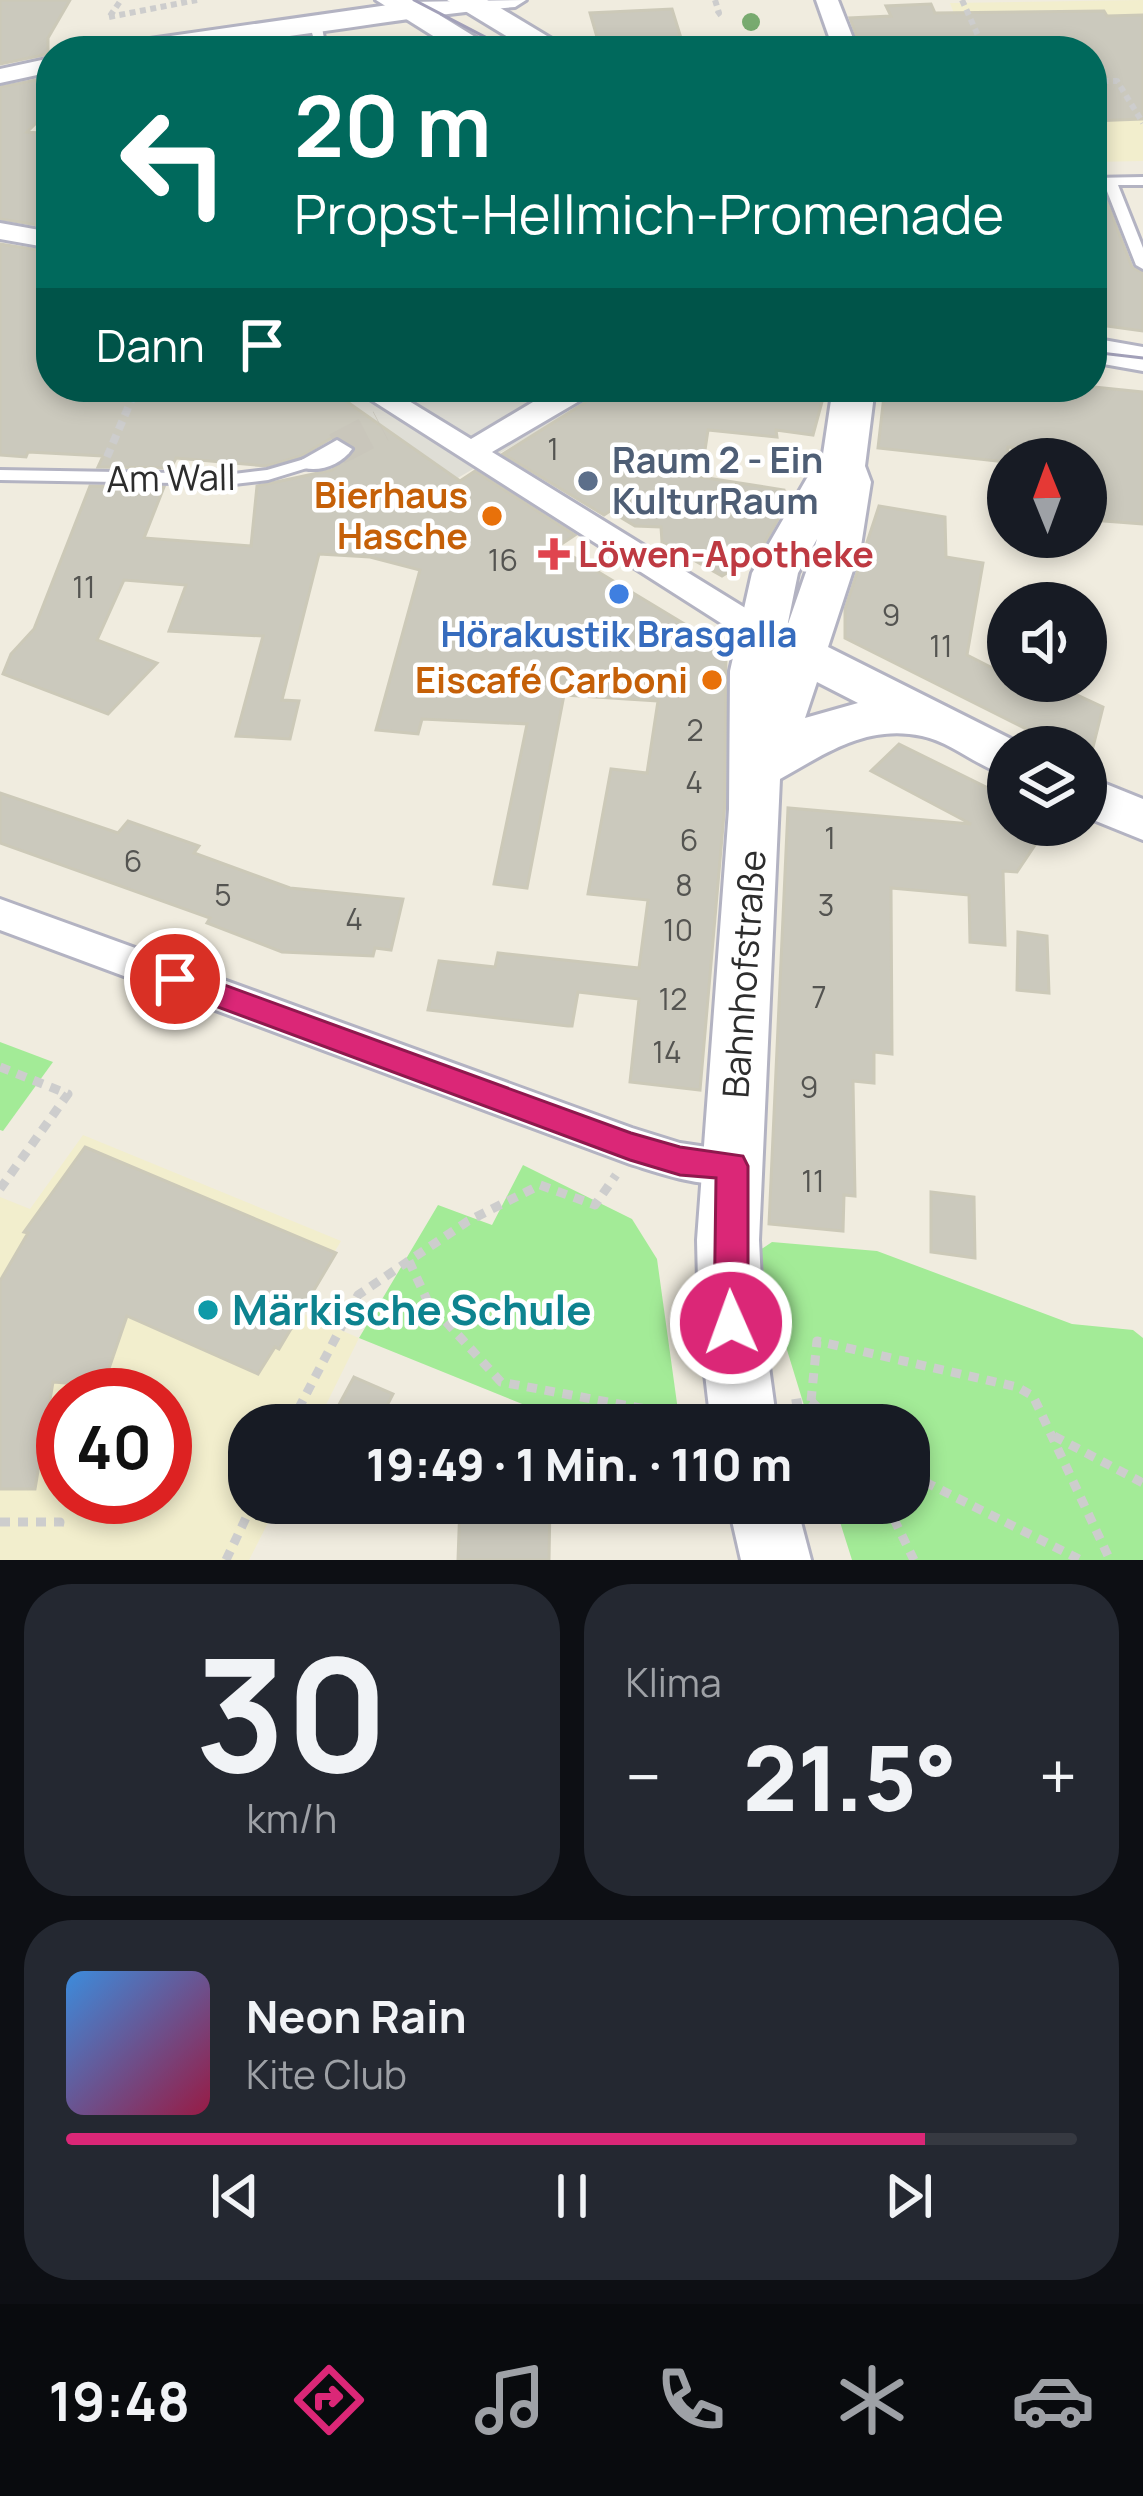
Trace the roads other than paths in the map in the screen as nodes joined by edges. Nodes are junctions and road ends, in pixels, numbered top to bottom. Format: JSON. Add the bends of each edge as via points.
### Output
{"nodes":[{"id":1,"x":515,"y":0,"type":"edge"},
{"id":2,"x":827,"y":0,"type":"edge"},
{"id":3,"x":409,"y":3,"type":"edge"},
{"id":4,"x":469,"y":3,"type":"edge"},
{"id":5,"x":294,"y":36,"type":"edge"},
{"id":6,"x":458,"y":36,"type":"edge"},
{"id":7,"x":528,"y":36,"type":"edge"},
{"id":8,"x":840,"y":36,"type":"edge"},
{"id":9,"x":36,"y":68,"type":"edge"},
{"id":10,"x":0,"y":76,"type":"edge"},
{"id":11,"x":1143,"y":181,"type":"edge"},
{"id":12,"x":1110,"y":182,"type":"joint"},
{"id":13,"x":0,"y":231,"type":"edge"},
{"id":14,"x":36,"y":237,"type":"edge"},
{"id":15,"x":1143,"y":265,"type":"edge"},
{"id":16,"x":1107,"y":353,"type":"edge"},
{"id":17,"x":1143,"y":359,"type":"edge"},
{"id":18,"x":1107,"y":366,"type":"edge"},
{"id":19,"x":1143,"y":368,"type":"edge"},
{"id":20,"x":379,"y":402,"type":"edge"},
{"id":21,"x":557,"y":402,"type":"edge"},
{"id":22,"x":852,"y":402,"type":"edge"},
{"id":23,"x":470,"y":452,"type":"junction"},
{"id":24,"x":326,"y":455,"type":"tunnel mouth"},
{"id":25,"x":0,"y":475,"type":"edge"},
{"id":26,"x":781,"y":643,"type":"junction"},
{"id":27,"x":930,"y":720,"type":"junction"},
{"id":28,"x":987,"y":748,"type":"edge"},
{"id":29,"x":760,"y":787,"type":"junction"},
{"id":30,"x":1107,"y":805,"type":"edge"},
{"id":31,"x":1143,"y":821,"type":"edge"},
{"id":32,"x":0,"y":914,"type":"edge"},
{"id":33,"x":732,"y":1166,"type":"junction"},
{"id":34,"x":741,"y":1404,"type":"edge"},
{"id":35,"x":767,"y":1524,"type":"edge"},
{"id":36,"x":776,"y":1560,"type":"edge"}],
"edges":[{"from":1,"to":4,"type":"street"},
{"from":2,"to":8,"type":"street"},
{"from":3,"to":4,"type":"street"},
{"from":3,"to":5,"type":"street"},
{"from":3,"to":6,"type":"street"},
{"from":4,"to":7,"type":"street"},
{"from":9,"to":10,"type":"street"},
{"from":11,"to":12,"type":"lane"},
{"from":12,"to":15,"type":"lane"},
{"from":13,"to":14,"type":"street"},
{"from":16,"to":17,"type":"street"},
{"from":18,"to":19,"type":"street"},
{"from":20,"to":23,"type":"street","via":[[394,419]]},
{"from":21,"to":23,"type":"street"},
{"from":22,"to":26,"type":"street","name":"Bahnhofstraße","via":[[838,546]]},
{"from":23,"to":26,"type":"street"},
{"from":24,"to":25,"type":"lane","name":"Am Wall","via":[[234,478]]},
{"from":26,"to":27,"type":"street"},
{"from":26,"to":29,"type":"street","name":"Bahnhofstraße","via":[[752,696]]},
{"from":27,"to":28,"type":"street"},
{"from":27,"to":29,"type":"street","via":[[848,720],[799,738]]},
{"from":29,"to":33,"type":"street","name":"Bahnhofstraße"},
{"from":30,"to":31,"type":"street"},
{"from":32,"to":33,"type":"street","via":[[630,1146]]},
{"from":33,"to":34,"type":"street","name":"Bahnhofstraße","via":[[729,1261]]},
{"from":35,"to":36,"type":"street"}]}
